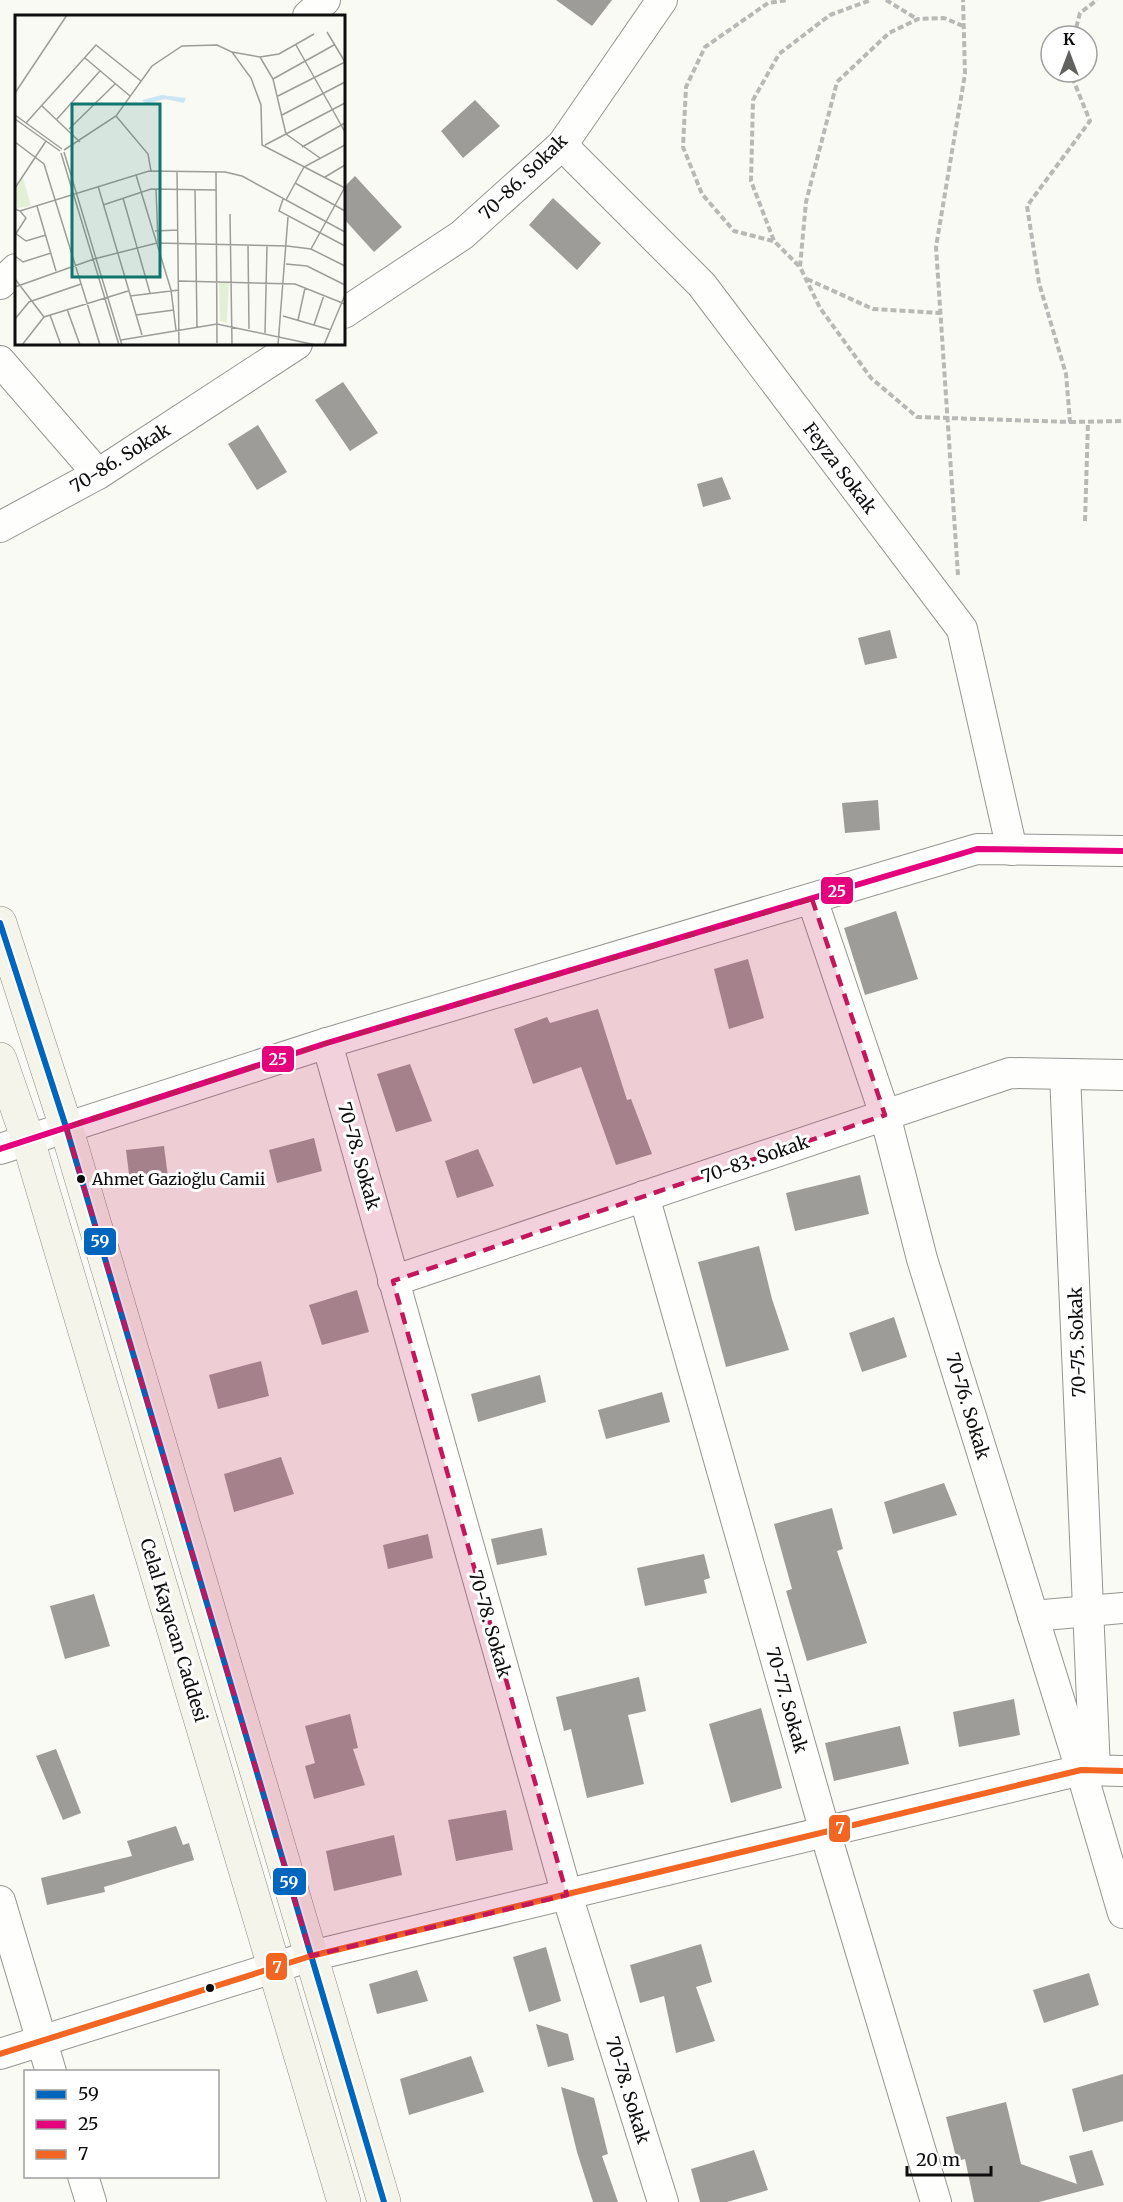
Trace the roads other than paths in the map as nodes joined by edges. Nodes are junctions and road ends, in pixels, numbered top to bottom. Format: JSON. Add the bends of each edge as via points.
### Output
{"nodes":[{"id":1,"x":325,"y":0,"type":"edge"},
{"id":2,"x":662,"y":0,"type":"edge"},
{"id":3,"x":309,"y":15,"type":"edge"},
{"id":4,"x":562,"y":145,"type":"junction"},
{"id":5,"x":15,"y":270,"type":"edge"},
{"id":6,"x":0,"y":284,"type":"edge"},
{"id":7,"x":345,"y":312,"type":"edge"},
{"id":8,"x":295,"y":345,"type":"edge"},
{"id":9,"x":0,"y":361,"type":"edge"},
{"id":10,"x":98,"y":474,"type":"junction"},
{"id":11,"x":0,"y":527,"type":"edge"},
{"id":12,"x":1012,"y":850,"type":"junction"},
{"id":13,"x":1123,"y":851,"type":"edge"},
{"id":14,"x":812,"y":899,"type":"junction"},
{"id":15,"x":0,"y":923,"type":"edge"},
{"id":16,"x":327,"y":1044,"type":"junction"},
{"id":17,"x":0,"y":1059,"type":"edge"},
{"id":18,"x":1065,"y":1074,"type":"junction"},
{"id":19,"x":1123,"y":1075,"type":"edge"},
{"id":20,"x":885,"y":1115,"type":"junction"},
{"id":21,"x":66,"y":1128,"type":"junction"},
{"id":22,"x":14,"y":1145,"type":"edge"},
{"id":23,"x":644,"y":1196,"type":"junction"},
{"id":24,"x":393,"y":1281,"type":"junction"},
{"id":25,"x":1123,"y":1608,"type":"edge"},
{"id":26,"x":1088,"y":1610,"type":"junction"},
{"id":27,"x":1033,"y":1616,"type":"junction"},
{"id":28,"x":1100,"y":1770,"type":"edge"},
{"id":29,"x":825,"y":1832,"type":"junction"},
{"id":30,"x":567,"y":1895,"type":"junction"},
{"id":31,"x":0,"y":1901,"type":"edge"},
{"id":32,"x":1123,"y":1913,"type":"edge"},
{"id":33,"x":310,"y":1956,"type":"junction"},
{"id":34,"x":275,"y":1966,"type":"junction"},
{"id":35,"x":41,"y":2040,"type":"junction"},
{"id":36,"x":0,"y":2054,"type":"edge"},
{"id":37,"x":50,"y":2070,"type":"edge"},
{"id":38,"x":84,"y":2178,"type":"edge"},
{"id":39,"x":91,"y":2202,"type":"edge"},
{"id":40,"x":344,"y":2202,"type":"edge"},
{"id":41,"x":384,"y":2202,"type":"edge"},
{"id":42,"x":663,"y":2202,"type":"edge"},
{"id":43,"x":936,"y":2202,"type":"edge"}],
"edges":[{"from":1,"to":3,"type":"street"},
{"from":2,"to":4,"type":"street","name":"70-86. Sokak"},
{"from":4,"to":7,"type":"street","name":"70-86. Sokak","via":[[462,235]]},
{"from":4,"to":12,"type":"street","name":"Feyza Sokak","via":[[702,285],[962,630]]},
{"from":5,"to":6,"type":"street"},
{"from":8,"to":10,"type":"street","name":"70-86. Sokak"},
{"from":9,"to":10,"type":"street"},
{"from":10,"to":11,"type":"street","name":"70-86. Sokak"},
{"from":12,"to":13,"type":"street"},
{"from":12,"to":14,"type":"street","via":[[977,849]]},
{"from":14,"to":16,"type":"street"},
{"from":14,"to":20,"type":"street","name":"70-76. Sokak"},
{"from":15,"to":21,"type":"street"},
{"from":16,"to":21,"type":"street"},
{"from":16,"to":24,"type":"street","name":"70-78. Sokak"},
{"from":17,"to":22,"type":"street","name":"Celal Kayacan Caddesi"},
{"from":18,"to":19,"type":"street","name":"70-83. Sokak"},
{"from":18,"to":20,"type":"street","name":"70-83. Sokak","via":[[1010,1073]]},
{"from":18,"to":26,"type":"street","name":"70-75. Sokak"},
{"from":20,"to":23,"type":"street","name":"70-83. Sokak"},
{"from":20,"to":27,"type":"street","name":"70-76. Sokak","via":[[922,1259]]},
{"from":21,"to":22,"type":"street"},
{"from":21,"to":33,"type":"street"},
{"from":22,"to":34,"type":"street","name":"Celal Kayacan Caddesi"},
{"from":23,"to":24,"type":"street","name":"70-83. Sokak"},
{"from":23,"to":29,"type":"street","name":"70-77. Sokak"},
{"from":24,"to":30,"type":"street","name":"70-78. Sokak"},
{"from":25,"to":26,"type":"street"},
{"from":26,"to":27,"type":"street"},
{"from":26,"to":28,"type":"street","name":"70-75. Sokak"},
{"from":27,"to":28,"type":"street","name":"70-76. Sokak"},
{"from":28,"to":29,"type":"street"},
{"from":28,"to":32,"type":"street","name":"70-76. Sokak"},
{"from":29,"to":30,"type":"street"},
{"from":29,"to":43,"type":"street","name":"70-77. Sokak"},
{"from":30,"to":33,"type":"street"},
{"from":30,"to":42,"type":"street","name":"70-78. Sokak"},
{"from":31,"to":35,"type":"street"},
{"from":33,"to":34,"type":"street"},
{"from":33,"to":41,"type":"street"},
{"from":34,"to":35,"type":"street"},
{"from":34,"to":40,"type":"street","name":"Celal Kayacan Caddesi"},
{"from":35,"to":36,"type":"street"},
{"from":35,"to":37,"type":"street"},
{"from":38,"to":39,"type":"street"}]}
